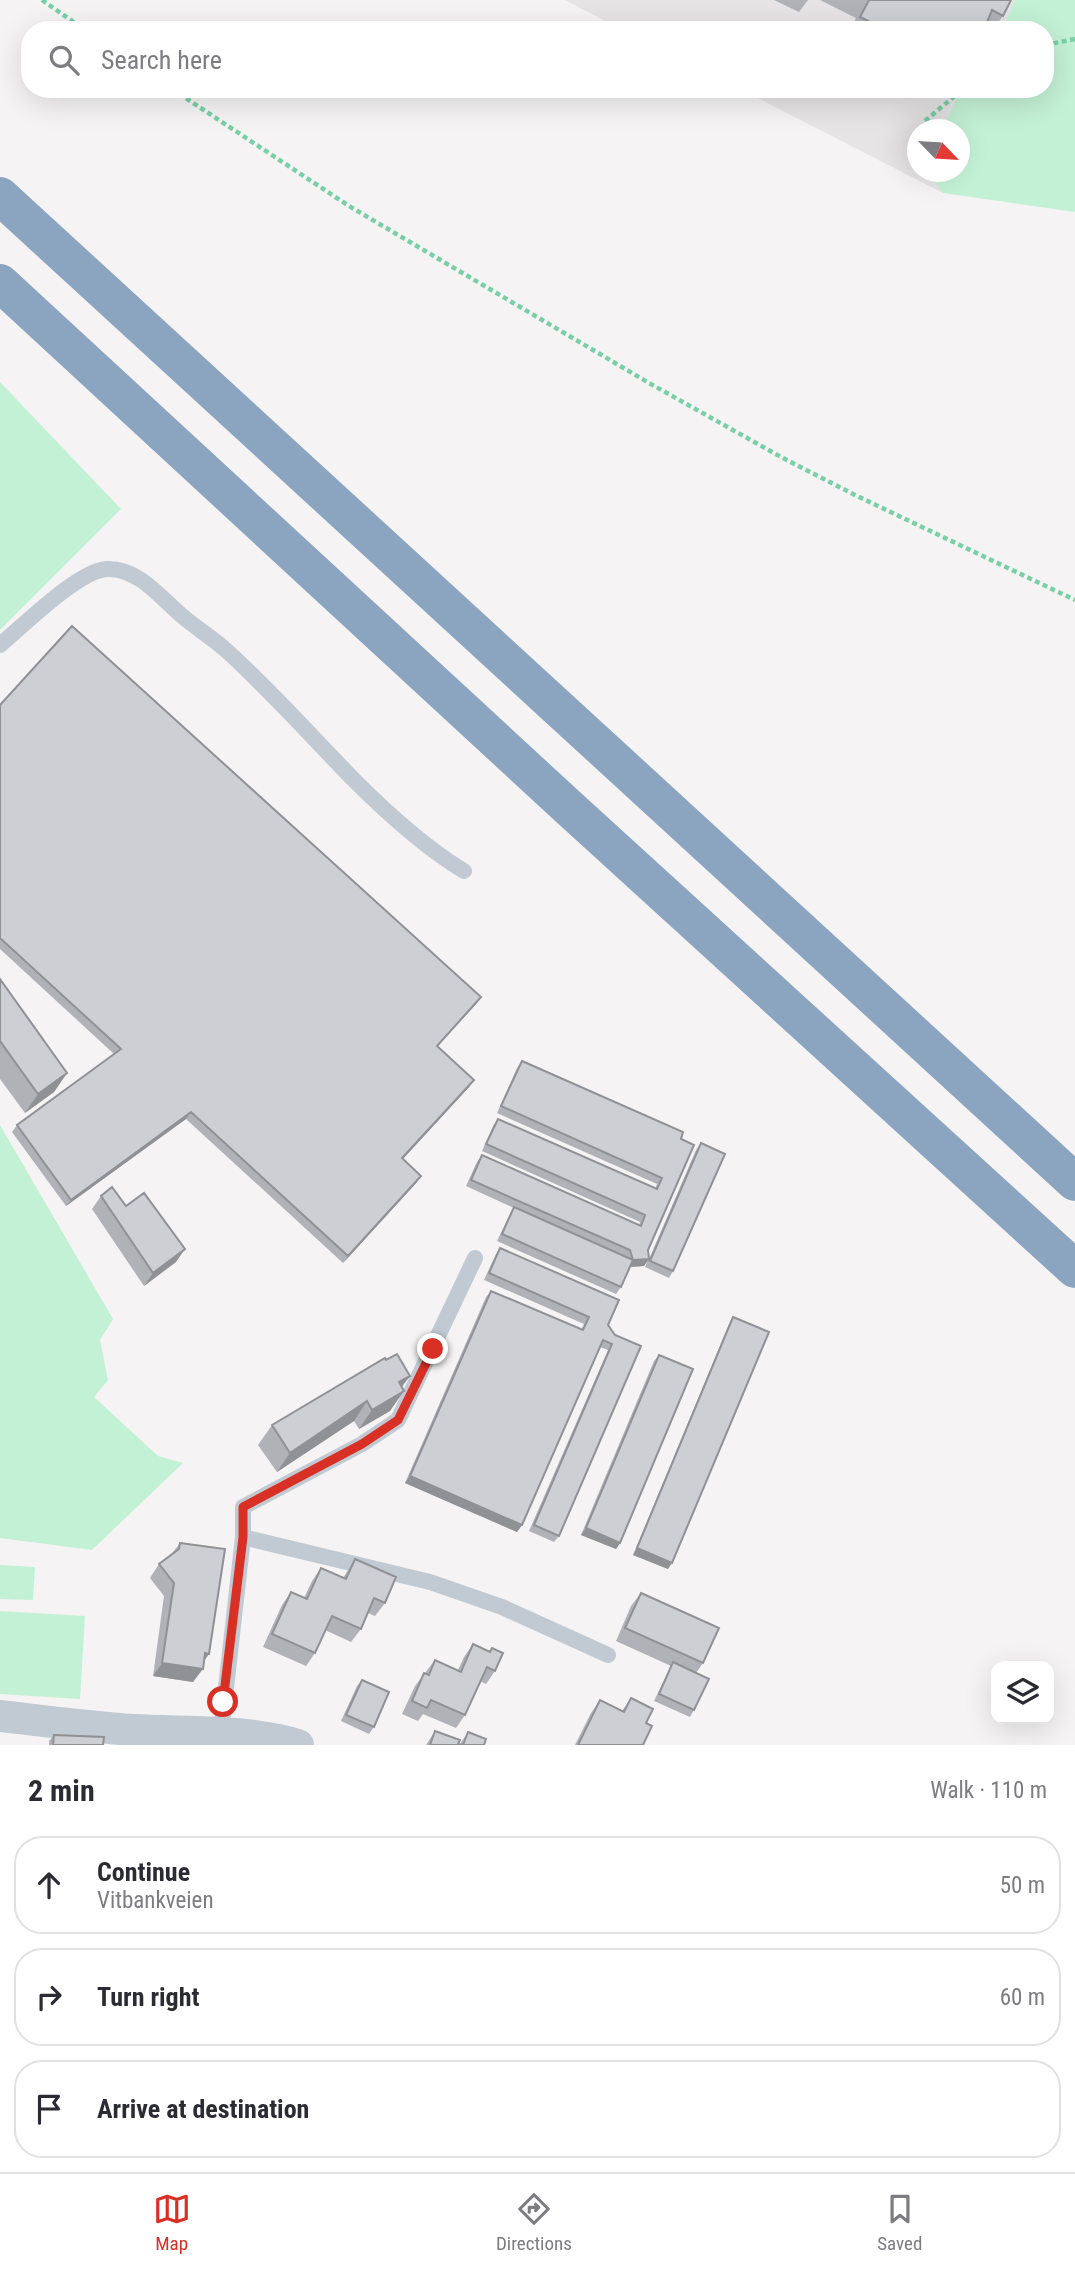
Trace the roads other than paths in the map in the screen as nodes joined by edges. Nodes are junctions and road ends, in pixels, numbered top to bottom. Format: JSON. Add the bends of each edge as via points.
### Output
{"nodes":[{"id":1,"x":0,"y":196,"type":"edge"},
{"id":2,"x":0,"y":283,"type":"edge"},
{"id":3,"x":0,"y":645,"type":"edge"},
{"id":4,"x":464,"y":871,"type":"dead end"},
{"id":5,"x":1075,"y":1182,"type":"edge"},
{"id":6,"x":475,"y":1258,"type":"dead end"},
{"id":7,"x":1075,"y":1269,"type":"edge"},
{"id":8,"x":243,"y":1537,"type":"junction"},
{"id":9,"x":608,"y":1655,"type":"dead end"},
{"id":10,"x":0,"y":1716,"type":"edge"},
{"id":11,"x":221,"y":1732,"type":"junction"},
{"id":12,"x":298,"y":1745,"type":"edge"}],
"edges":[{"from":1,"to":5,"type":"highway"},
{"from":2,"to":7,"type":"highway"},
{"from":3,"to":4,"type":"lane","via":[[92,573],[117,569],[141,580],[225,650],[384,808]]},
{"from":6,"to":8,"type":"lane","via":[[398,1420],[243,1507]]},
{"from":8,"to":9,"type":"lane","via":[[430,1582],[502,1607]]},
{"from":8,"to":11,"type":"lane"},
{"from":10,"to":11,"type":"street","via":[[134,1730]]},
{"from":11,"to":12,"type":"street"}]}
